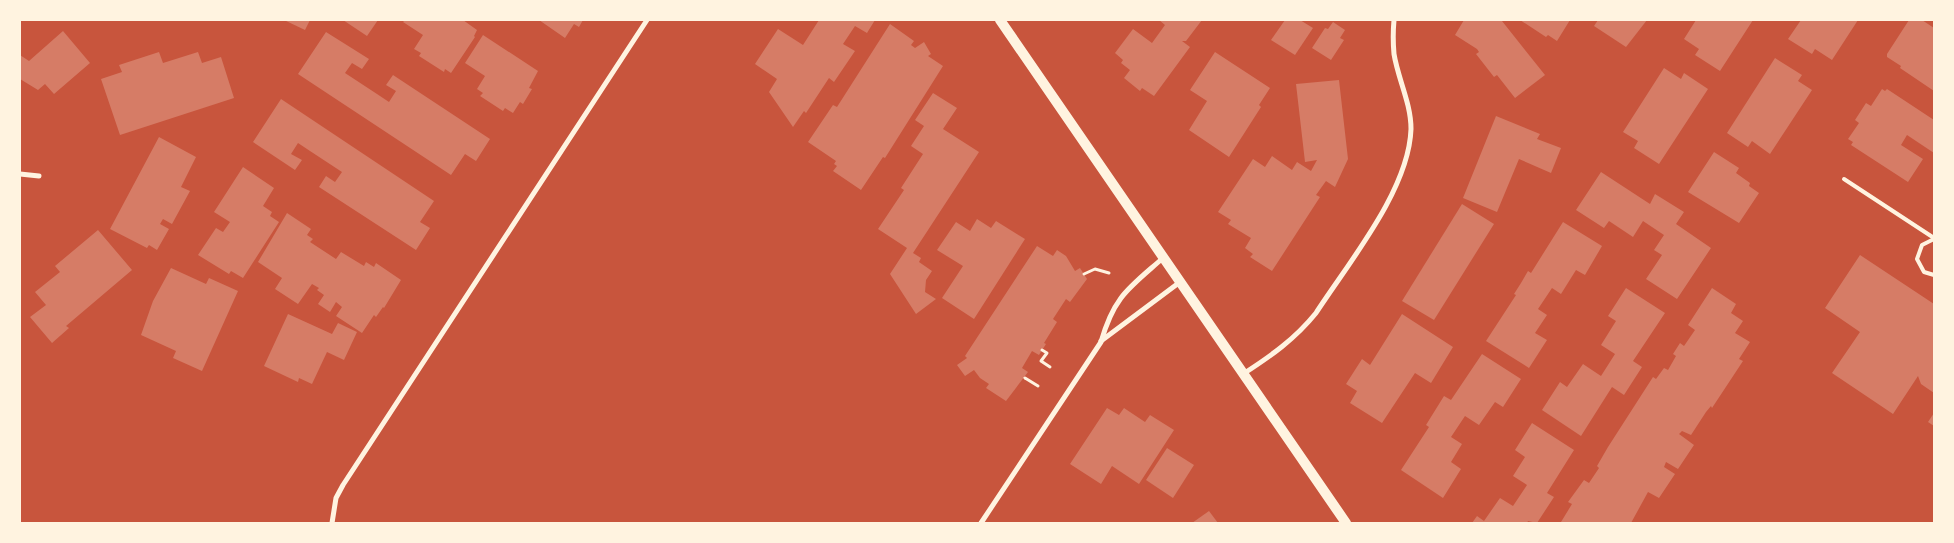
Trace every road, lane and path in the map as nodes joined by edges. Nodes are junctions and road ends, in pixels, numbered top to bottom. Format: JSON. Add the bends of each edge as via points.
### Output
{"nodes":[{"id":1,"x":647,"y":20,"type":"edge"},
{"id":2,"x":1000,"y":20,"type":"edge"},
{"id":3,"x":1394,"y":20,"type":"edge"},
{"id":4,"x":20,"y":174,"type":"edge"},
{"id":5,"x":39,"y":176,"type":"dead end"},
{"id":6,"x":1844,"y":180,"type":"dead end"},
{"id":7,"x":1934,"y":239,"type":"edge"},
{"id":8,"x":1164,"y":257,"type":"junction"},
{"id":9,"x":1108,"y":273,"type":"dead end"},
{"id":10,"x":1084,"y":274,"type":"dead end"},
{"id":11,"x":1934,"y":275,"type":"edge"},
{"id":12,"x":1180,"y":282,"type":"junction"},
{"id":13,"x":1101,"y":342,"type":"junction"},
{"id":14,"x":1042,"y":350,"type":"dead end"},
{"id":15,"x":1050,"y":367,"type":"dead end"},
{"id":16,"x":1243,"y":374,"type":"junction"},
{"id":17,"x":1025,"y":378,"type":"dead end"},
{"id":18,"x":1038,"y":386,"type":"dead end"},
{"id":19,"x":332,"y":523,"type":"edge"},
{"id":20,"x":981,"y":523,"type":"edge"},
{"id":21,"x":1346,"y":523,"type":"edge"}],
"edges":[{"from":1,"to":19,"type":"street","via":[[343,485],[336,498]]},
{"from":2,"to":8,"type":"main road"},
{"from":3,"to":16,"type":"street","via":[[1394,54],[1411,128],[1399,182],[1311,319],[1279,350]]},
{"from":4,"to":5,"type":"street"},
{"from":6,"to":7,"type":"lane"},
{"from":7,"to":11,"type":"lane","via":[[1922,245],[1917,259],[1924,272]]},
{"from":8,"to":12,"type":"main road"},
{"from":8,"to":13,"type":"street","via":[[1117,301],[1107,319]]},
{"from":9,"to":10,"type":"path","via":[[1095,269]]},
{"from":12,"to":13,"type":"street"},
{"from":12,"to":16,"type":"main road"},
{"from":13,"to":20,"type":"street"},
{"from":14,"to":15,"type":"path","via":[[1047,353],[1042,361]]},
{"from":16,"to":21,"type":"main road"},
{"from":17,"to":18,"type":"path"}]}
